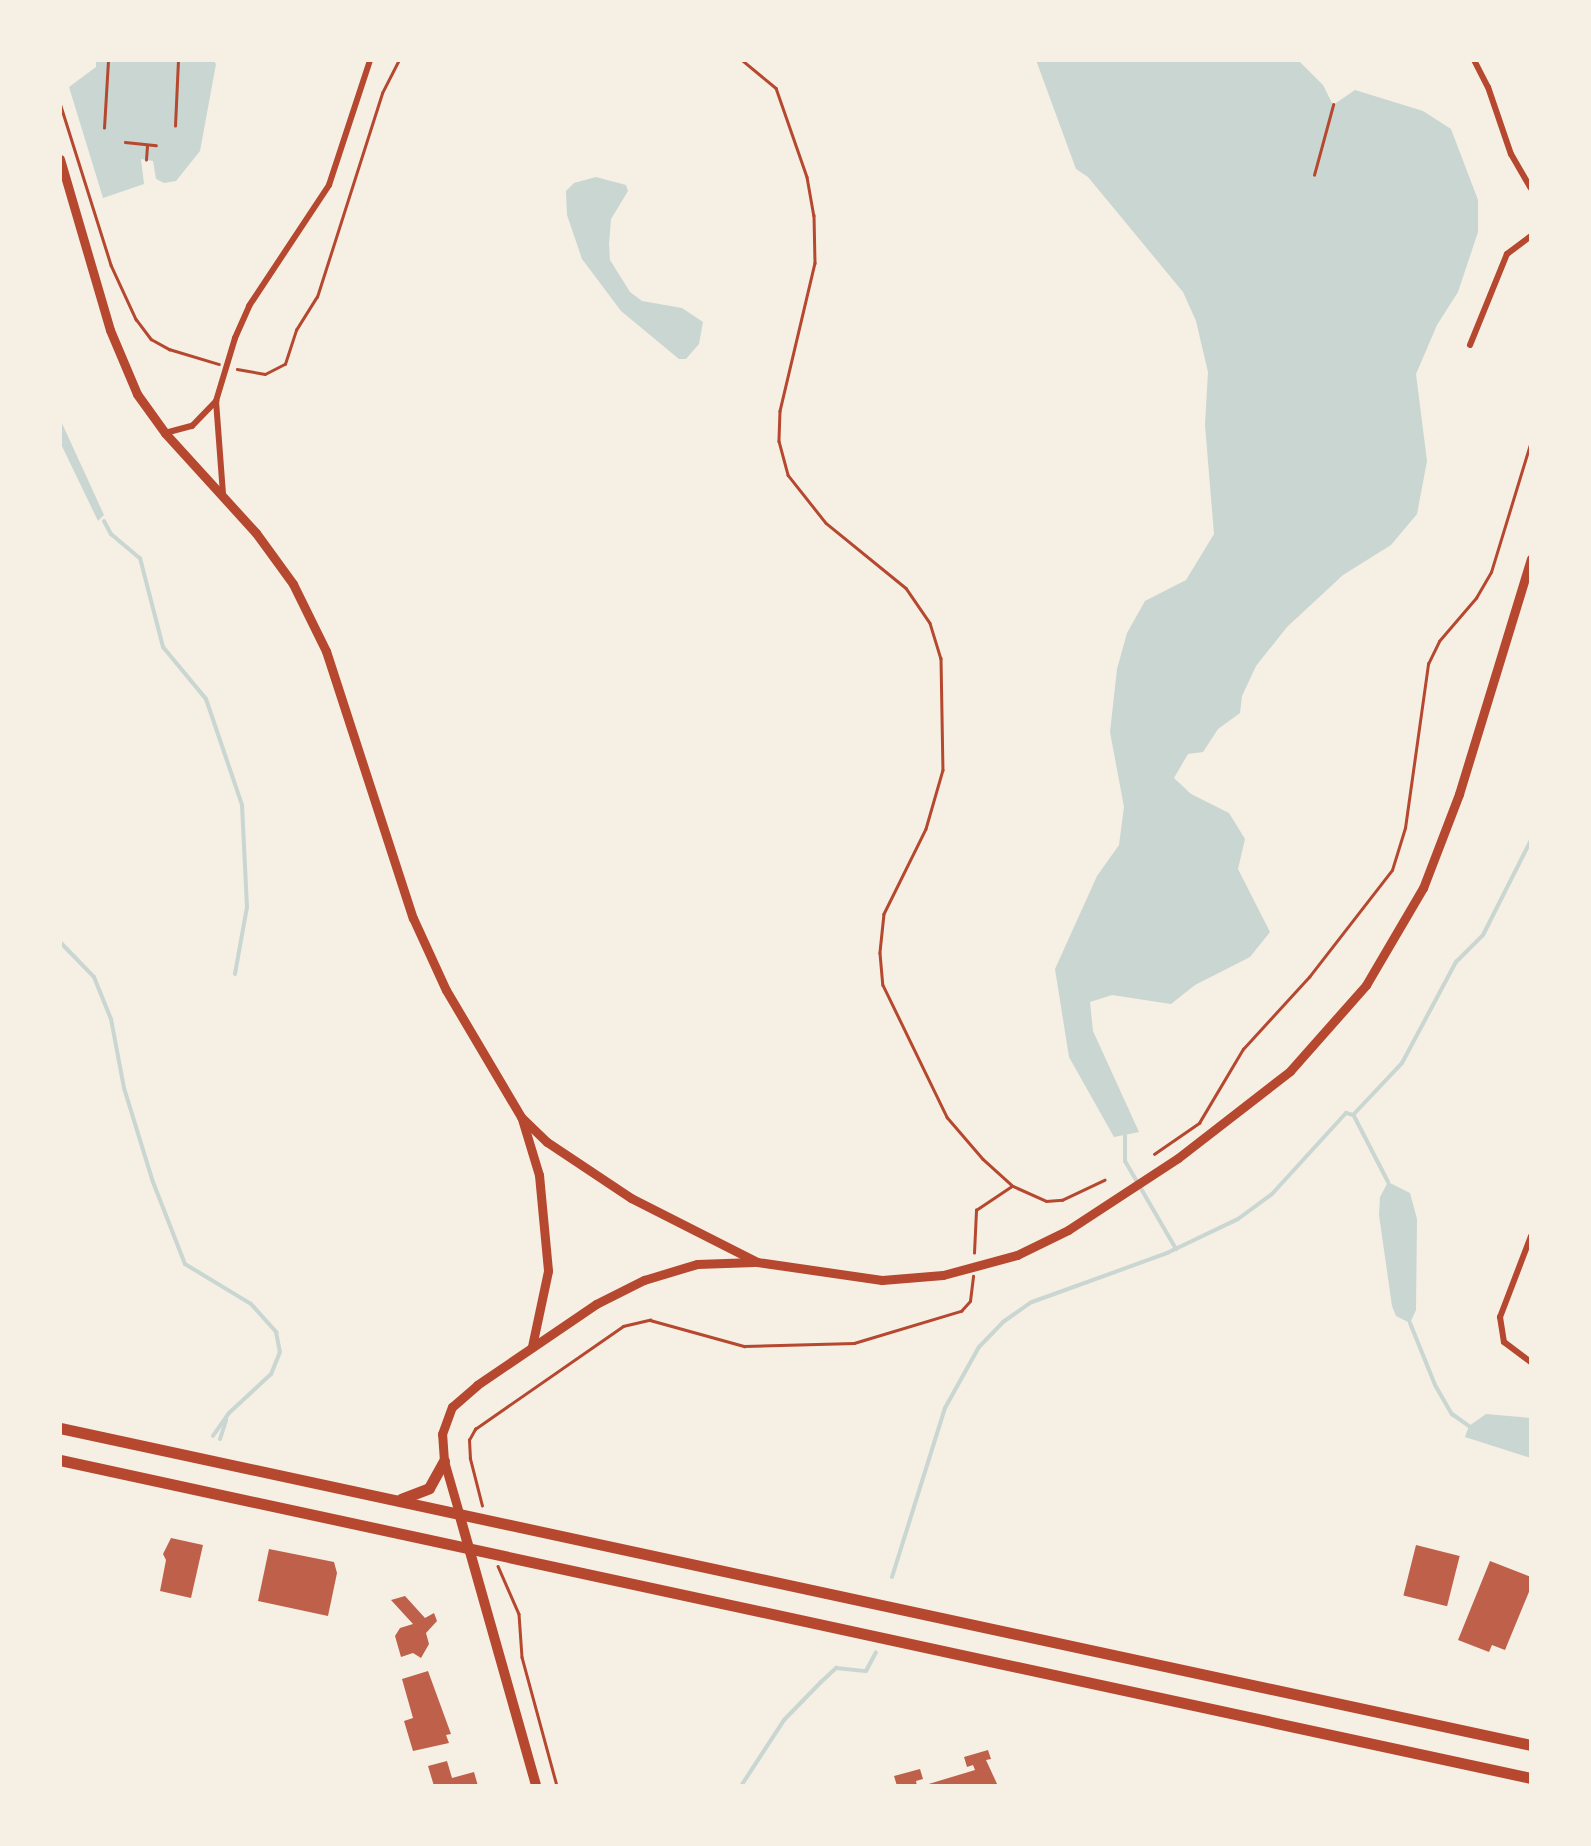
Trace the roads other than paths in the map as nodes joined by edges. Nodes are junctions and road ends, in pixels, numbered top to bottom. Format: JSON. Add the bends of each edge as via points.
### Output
{"nodes":[{"id":1,"x":370,"y":60,"type":"edge"},
{"id":2,"x":1474,"y":60,"type":"edge"},
{"id":3,"x":60,"y":159,"type":"edge"},
{"id":4,"x":1531,"y":188,"type":"edge"},
{"id":5,"x":1531,"y":236,"type":"edge"},
{"id":6,"x":1470,"y":345,"type":"dead end"},
{"id":7,"x":216,"y":401,"type":"junction"},
{"id":8,"x":165,"y":433,"type":"junction"},
{"id":9,"x":224,"y":501,"type":"junction"},
{"id":10,"x":1531,"y":559,"type":"edge"},
{"id":11,"x":522,"y":1117,"type":"junction"},
{"id":12,"x":1531,"y":1236,"type":"edge"},
{"id":13,"x":757,"y":1262,"type":"junction"},
{"id":14,"x":532,"y":1346,"type":"junction"},
{"id":15,"x":1531,"y":1362,"type":"edge"},
{"id":16,"x":60,"y":1428,"type":"edge"},
{"id":17,"x":60,"y":1460,"type":"edge"},
{"id":18,"x":444,"y":1462,"type":"junction"},
{"id":19,"x":397,"y":1500,"type":"junction"},
{"id":20,"x":459,"y":1513,"type":"junction"},
{"id":21,"x":469,"y":1548,"type":"junction"},
{"id":22,"x":1531,"y":1745,"type":"edge"},
{"id":23,"x":1531,"y":1778,"type":"edge"},
{"id":24,"x":536,"y":1786,"type":"edge"}],
"edges":[{"from":1,"to":7,"type":"street","via":[[329,185],[249,306]]},
{"from":2,"to":4,"type":"street"},
{"from":3,"to":8,"type":"street","via":[[110,330],[138,394]]},
{"from":5,"to":6,"type":"street","via":[[1508,254]]},
{"from":7,"to":8,"type":"street","via":[[192,426]]},
{"from":7,"to":9,"type":"street"},
{"from":8,"to":9,"type":"street"},
{"from":9,"to":11,"type":"street","via":[[293,584],[326,650],[413,918],[446,990]]},
{"from":10,"to":13,"type":"street","via":[[1437,855],[1386,957],[1290,1071],[1127,1192],[1043,1243],[992,1264],[882,1280]]},
{"from":11,"to":13,"type":"street","via":[[547,1142],[631,1198]]},
{"from":11,"to":14,"type":"street","via":[[540,1175],[548,1271]]},
{"from":12,"to":15,"type":"street","via":[[1500,1316],[1504,1342]]},
{"from":13,"to":14,"type":"street","via":[[697,1264],[644,1280]]},
{"from":14,"to":18,"type":"street","via":[[452,1407],[442,1434]]},
{"from":16,"to":19,"type":"highway"},
{"from":17,"to":21,"type":"highway"},
{"from":18,"to":19,"type":"highway","via":[[429,1488]]},
{"from":18,"to":20,"type":"street"},
{"from":19,"to":20,"type":"highway"},
{"from":20,"to":21,"type":"main road"},
{"from":20,"to":22,"type":"highway"},
{"from":21,"to":23,"type":"highway"},
{"from":21,"to":24,"type":"main road"}]}
